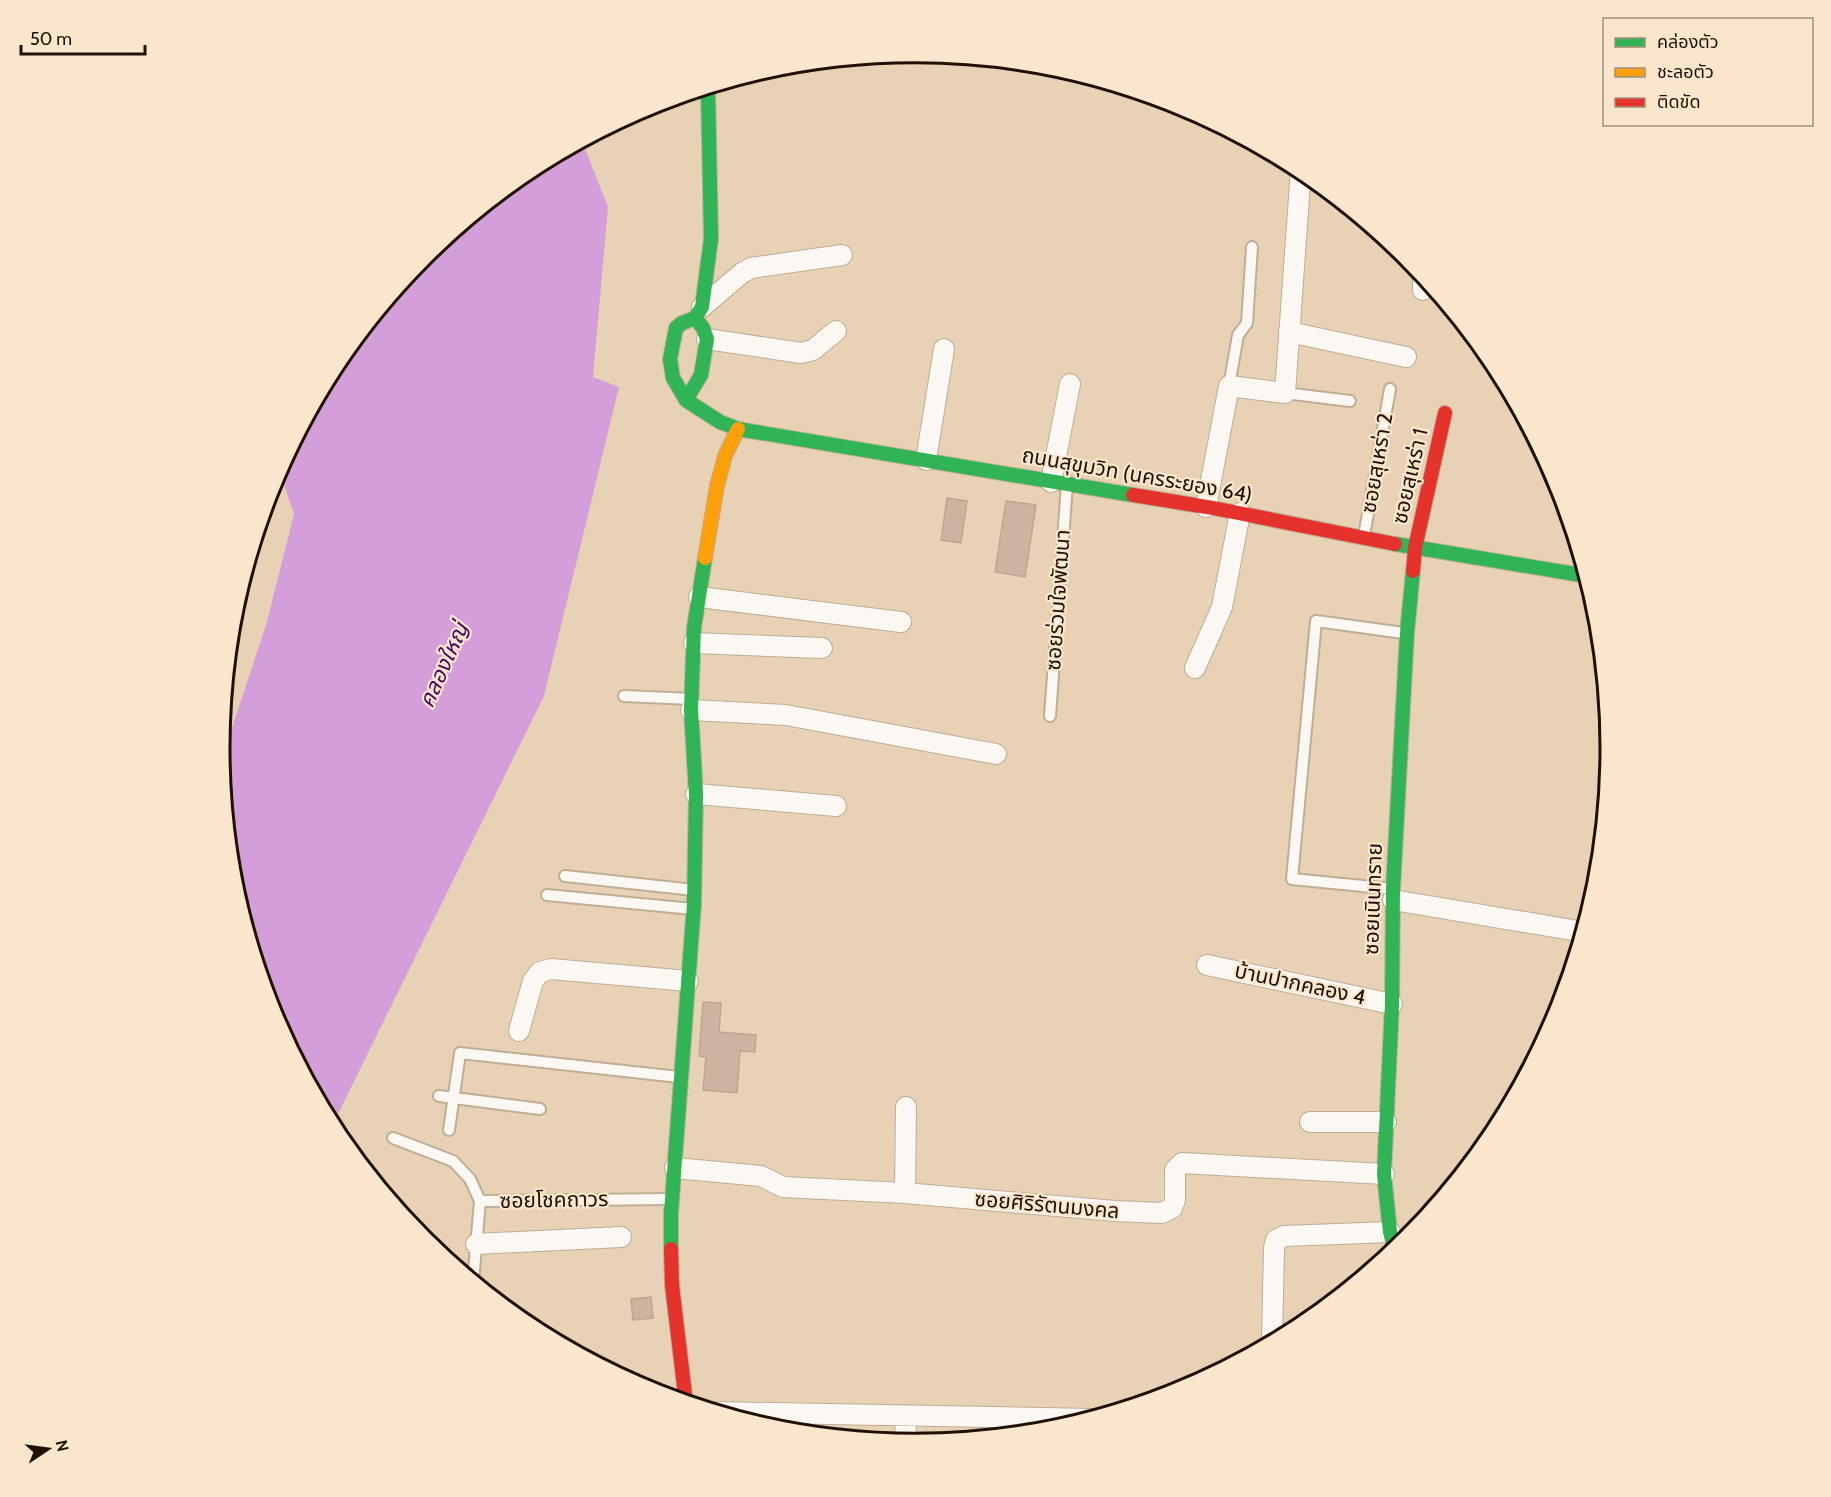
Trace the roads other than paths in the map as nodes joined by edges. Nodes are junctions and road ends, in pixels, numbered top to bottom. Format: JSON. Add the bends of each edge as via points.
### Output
{"nodes":[{"id":1,"x":708,"y":95,"type":"edge"},
{"id":2,"x":1300,"y":182,"type":"edge"},
{"id":3,"x":1252,"y":247,"type":"dead end"},
{"id":4,"x":842,"y":255,"type":"dead end"},
{"id":5,"x":698,"y":313,"type":"junction"},
{"id":6,"x":836,"y":331,"type":"dead end"},
{"id":7,"x":1289,"y":332,"type":"junction"},
{"id":8,"x":707,"y":339,"type":"junction"},
{"id":9,"x":944,"y":349,"type":"dead end"},
{"id":10,"x":1406,"y":357,"type":"dead end"},
{"id":11,"x":1070,"y":384,"type":"dead end"},
{"id":12,"x":1229,"y":386,"type":"junction"},
{"id":13,"x":1390,"y":389,"type":"dead end"},
{"id":14,"x":1285,"y":393,"type":"junction"},
{"id":15,"x":686,"y":400,"type":"junction"},
{"id":16,"x":1350,"y":401,"type":"dead end"},
{"id":17,"x":1445,"y":413,"type":"dead end"},
{"id":18,"x":738,"y":429,"type":"junction"},
{"id":19,"x":926,"y":460,"type":"junction"},
{"id":20,"x":1059,"y":483,"type":"junction"},
{"id":21,"x":1206,"y":507,"type":"junction"},
{"id":22,"x":1240,"y":513,"type":"junction"},
{"id":23,"x":1364,"y":536,"type":"junction"},
{"id":24,"x":1415,"y":548,"type":"junction"},
{"id":25,"x":1579,"y":575,"type":"edge"},
{"id":26,"x":699,"y":597,"type":"junction"},
{"id":27,"x":901,"y":622,"type":"dead end"},
{"id":28,"x":1407,"y":633,"type":"junction"},
{"id":29,"x":694,"y":643,"type":"junction"},
{"id":30,"x":822,"y":648,"type":"dead end"},
{"id":31,"x":1195,"y":668,"type":"dead end"},
{"id":32,"x":624,"y":696,"type":"dead end"},
{"id":33,"x":692,"y":705,"type":"junction"},
{"id":34,"x":1050,"y":716,"type":"dead end"},
{"id":35,"x":996,"y":754,"type":"dead end"},
{"id":36,"x":696,"y":794,"type":"junction"},
{"id":37,"x":836,"y":806,"type":"dead end"},
{"id":38,"x":565,"y":876,"type":"dead end"},
{"id":39,"x":694,"y":890,"type":"junction"},
{"id":40,"x":548,"y":895,"type":"dead end"},
{"id":41,"x":1393,"y":895,"type":"junction"},
{"id":42,"x":693,"y":909,"type":"junction"},
{"id":43,"x":1577,"y":931,"type":"edge"},
{"id":44,"x":1207,"y":964,"type":"dead end"},
{"id":45,"x":688,"y":981,"type":"junction"},
{"id":46,"x":1392,"y":1004,"type":"junction"},
{"id":47,"x":519,"y":1031,"type":"dead end"},
{"id":48,"x":682,"y":1077,"type":"junction"},
{"id":49,"x":439,"y":1096,"type":"dead end"},
{"id":50,"x":453,"y":1098,"type":"junction"},
{"id":51,"x":906,"y":1107,"type":"dead end"},
{"id":52,"x":540,"y":1109,"type":"dead end"},
{"id":53,"x":1310,"y":1122,"type":"dead end"},
{"id":54,"x":1386,"y":1122,"type":"junction"},
{"id":55,"x":449,"y":1130,"type":"dead end"},
{"id":56,"x":393,"y":1138,"type":"dead end"},
{"id":57,"x":675,"y":1168,"type":"junction"},
{"id":58,"x":1384,"y":1174,"type":"junction"},
{"id":59,"x":905,"y":1193,"type":"junction"},
{"id":60,"x":672,"y":1199,"type":"junction"},
{"id":61,"x":480,"y":1202,"type":"junction"},
{"id":62,"x":621,"y":1237,"type":"dead end"},
{"id":63,"x":1392,"y":1241,"type":"edge"},
{"id":64,"x":1391,"y":1242,"type":"edge"},
{"id":65,"x":476,"y":1244,"type":"junction"},
{"id":66,"x":474,"y":1272,"type":"edge"},
{"id":67,"x":1272,"y":1333,"type":"edge"},
{"id":68,"x":685,"y":1394,"type":"edge"},
{"id":69,"x":746,"y":1413,"type":"edge"},
{"id":70,"x":906,"y":1417,"type":"junction"},
{"id":71,"x":1059,"y":1419,"type":"edge"},
{"id":72,"x":906,"y":1434,"type":"edge"}],
"edges":[{"from":1,"to":5,"type":"street","via":[[711,239]]},
{"from":2,"to":7,"type":"street"},
{"from":3,"to":12,"type":"lane","via":[[1247,323],[1238,335]]},
{"from":4,"to":5,"type":"street","via":[[751,268]]},
{"from":5,"to":8,"type":"street"},
{"from":5,"to":15,"type":"street","via":[[676,328],[670,359],[673,378]]},
{"from":6,"to":8,"type":"street","via":[[813,350],[801,353]]},
{"from":7,"to":10,"type":"street"},
{"from":7,"to":14,"type":"street"},
{"from":8,"to":15,"type":"street","via":[[701,375]]},
{"from":9,"to":19,"type":"street"},
{"from":11,"to":20,"type":"street"},
{"from":12,"to":14,"type":"street"},
{"from":12,"to":21,"type":"street"},
{"from":13,"to":23,"type":"lane","name":"ซอยสุเหร่า 2"},
{"from":14,"to":16,"type":"lane"},
{"from":15,"to":18,"type":"street","name":"ถนนสุขุมวิท (นครระยอง 64)"},
{"from":17,"to":24,"type":"street","name":"ซอยสุเหร่า 1"},
{"from":18,"to":19,"type":"street","name":"ถนนสุขุมวิท (นครระยอง 64)"},
{"from":18,"to":26,"type":"street","via":[[717,486]]},
{"from":19,"to":20,"type":"street","name":"ถนนสุขุมวิท (นครระยอง 64)"},
{"from":20,"to":21,"type":"street","name":"ถนนสุขุมวิท (นครระยอง 64)"},
{"from":20,"to":34,"type":"lane","name":"ซอยร่วมใจพัฒนา"},
{"from":21,"to":22,"type":"street","name":"ถนนสุขุมวิท (นครระยอง 64)"},
{"from":22,"to":23,"type":"street","name":"ถนนสุขุมวิท (นครระยอง 64)"},
{"from":22,"to":31,"type":"street","via":[[1222,607]]},
{"from":23,"to":24,"type":"street","name":"ถนนสุขุมวิท (นครระยอง 64)"},
{"from":24,"to":25,"type":"street","name":"ถนนสุขุมวิท (นครระยอง 64)"},
{"from":24,"to":28,"type":"street","name":"ซอยเนินทราย"},
{"from":26,"to":27,"type":"street"},
{"from":26,"to":29,"type":"street"},
{"from":28,"to":41,"type":"street","name":"ซอยเนินทราย"},
{"from":28,"to":41,"type":"lane","via":[[1316,621],[1292,879]]},
{"from":29,"to":30,"type":"street"},
{"from":29,"to":33,"type":"street"},
{"from":32,"to":33,"type":"lane"},
{"from":33,"to":35,"type":"street","via":[[786,715]]},
{"from":33,"to":36,"type":"street"},
{"from":36,"to":37,"type":"street"},
{"from":36,"to":39,"type":"street"},
{"from":38,"to":39,"type":"lane"},
{"from":39,"to":42,"type":"street"},
{"from":40,"to":42,"type":"lane"},
{"from":41,"to":43,"type":"street"},
{"from":41,"to":46,"type":"street","name":"ซอยเนินทราย"},
{"from":42,"to":45,"type":"street"},
{"from":44,"to":46,"type":"street","name":"บ้านปากคลอง 4"},
{"from":45,"to":47,"type":"street","via":[[551,969],[540,972],[533,981]]},
{"from":45,"to":48,"type":"street"},
{"from":46,"to":54,"type":"street","name":"ซอยเนินทราย"},
{"from":48,"to":50,"type":"lane","via":[[460,1053]]},
{"from":48,"to":57,"type":"street"},
{"from":49,"to":50,"type":"lane"},
{"from":50,"to":52,"type":"lane"},
{"from":50,"to":55,"type":"lane"},
{"from":51,"to":59,"type":"street"},
{"from":53,"to":54,"type":"street"},
{"from":54,"to":58,"type":"street","name":"ซอยเนินทราย"},
{"from":56,"to":61,"type":"lane","via":[[453,1161],[470,1179]]},
{"from":57,"to":59,"type":"street","name":"ซอยศิริรัตนมงคล","via":[[761,1176],[783,1186]]},
{"from":57,"to":60,"type":"street"},
{"from":58,"to":59,"type":"street","name":"ซอยศิริรัตนมงคล","via":[[1182,1163],[1175,1170],[1172,1208],[1162,1213]]},
{"from":58,"to":63,"type":"street","name":"ซอยเนินทราย"},
{"from":60,"to":61,"type":"lane","name":"ซอยโชคถาวร"},
{"from":60,"to":68,"type":"street","via":[[672,1285]]},
{"from":61,"to":65,"type":"lane","name":"ซอยโชคถาวร"},
{"from":62,"to":65,"type":"street"},
{"from":64,"to":67,"type":"street","via":[[1284,1236],[1276,1240]]},
{"from":65,"to":66,"type":"lane","name":"ซอยโชคถาวร"},
{"from":69,"to":70,"type":"street"},
{"from":70,"to":71,"type":"street"},
{"from":70,"to":72,"type":"street"}]}
